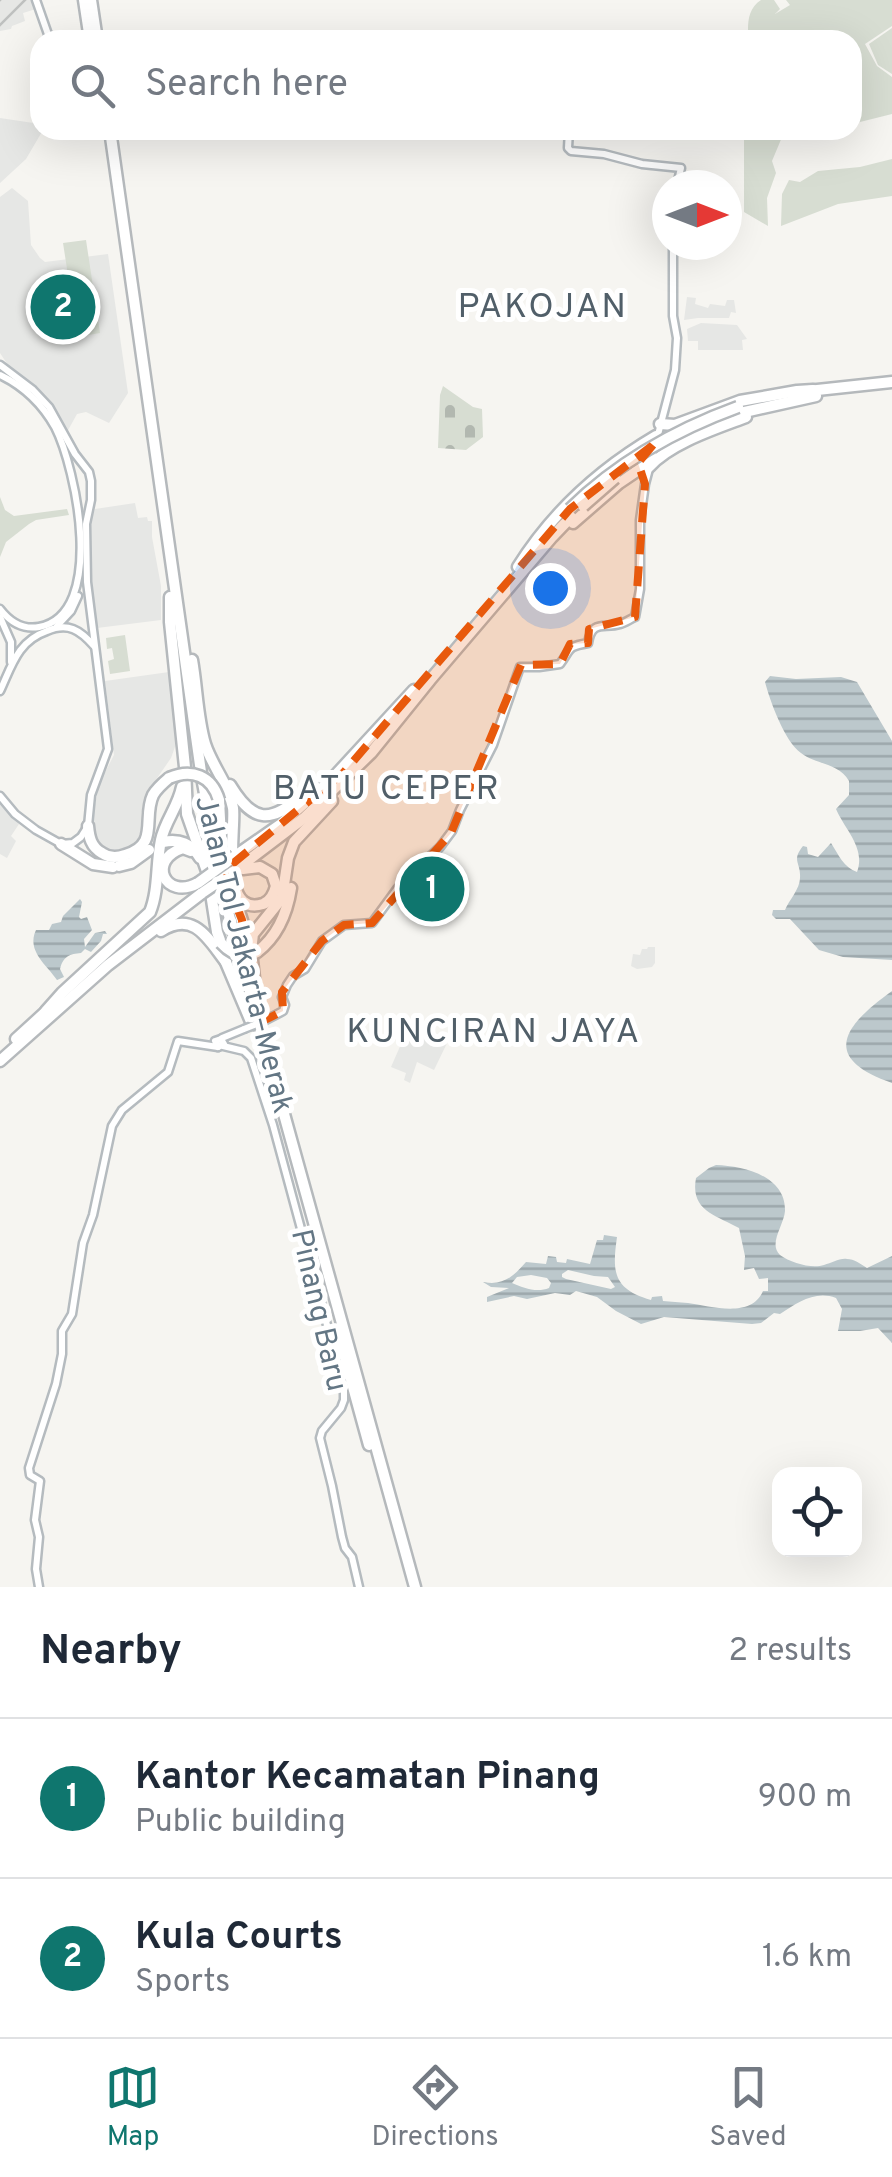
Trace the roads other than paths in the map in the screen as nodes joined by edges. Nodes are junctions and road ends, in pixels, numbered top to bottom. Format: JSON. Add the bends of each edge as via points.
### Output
{"nodes":[{"id":1,"x":36,"y":0,"type":"edge"},
{"id":2,"x":88,"y":0,"type":"edge"},
{"id":3,"x":46,"y":30,"type":"edge"},
{"id":4,"x":92,"y":30,"type":"edge"},
{"id":5,"x":107,"y":140,"type":"edge"},
{"id":6,"x":568,"y":140,"type":"edge"},
{"id":7,"x":680,"y":170,"type":"edge"},
{"id":8,"x":673,"y":260,"type":"edge"},
{"id":9,"x":2,"y":370,"type":"edge"},
{"id":10,"x":888,"y":386,"type":"edge"},
{"id":11,"x":813,"y":390,"type":"junction"},
{"id":12,"x":784,"y":402,"type":"junction"},
{"id":13,"x":739,"y":410,"type":"junction"},
{"id":14,"x":654,"y":445,"type":"junction"},
{"id":15,"x":632,"y":474,"type":"junction"},
{"id":16,"x":645,"y":484,"type":"junction"},
{"id":17,"x":72,"y":485,"type":"junction"},
{"id":18,"x":87,"y":512,"type":"junction"},
{"id":19,"x":523,"y":566,"type":"junction"},
{"id":20,"x":81,"y":571,"type":"junction"},
{"id":21,"x":80,"y":590,"type":"junction"},
{"id":22,"x":172,"y":594,"type":"junction"},
{"id":23,"x":88,"y":595,"type":"junction"},
{"id":24,"x":0,"y":609,"type":"edge"},
{"id":25,"x":0,"y":617,"type":"edge"},
{"id":26,"x":56,"y":627,"type":"junction"},
{"id":27,"x":95,"y":647,"type":"junction"},
{"id":28,"x":10,"y":668,"type":"junction"},
{"id":29,"x":414,"y":690,"type":"junction"},
{"id":30,"x":0,"y":691,"type":"edge"},
{"id":31,"x":393,"y":727,"type":"junction"},
{"id":32,"x":203,"y":736,"type":"junction"},
{"id":33,"x":182,"y":743,"type":"junction"},
{"id":34,"x":346,"y":763,"type":"junction"},
{"id":35,"x":158,"y":788,"type":"junction"},
{"id":36,"x":0,"y":796,"type":"edge"},
{"id":37,"x":88,"y":826,"type":"junction"},
{"id":38,"x":304,"y":830,"type":"junction"},
{"id":39,"x":163,"y":842,"type":"dead end"},
{"id":40,"x":61,"y":844,"type":"junction"},
{"id":41,"x":148,"y":850,"type":"dead end"},
{"id":42,"x":236,"y":865,"type":"junction"},
{"id":43,"x":202,"y":868,"type":"junction"},
{"id":44,"x":155,"y":891,"type":"junction"},
{"id":45,"x":200,"y":891,"type":"junction"},
{"id":46,"x":226,"y":962,"type":"junction"},
{"id":47,"x":247,"y":985,"type":"junction"},
{"id":48,"x":44,"y":1018,"type":"junction"},
{"id":49,"x":256,"y":1023,"type":"junction"},
{"id":50,"x":220,"y":1044,"type":"junction"},
{"id":51,"x":0,"y":1053,"type":"edge"},
{"id":52,"x":0,"y":1062,"type":"edge"},
{"id":53,"x":39,"y":1587,"type":"edge"},
{"id":54,"x":359,"y":1587,"type":"edge"},
{"id":55,"x":412,"y":1587,"type":"edge"}],
"edges":[{"from":1,"to":3,"type":"main road"},
{"from":2,"to":4,"type":"highway"},
{"from":5,"to":22,"type":"highway","name":"Jalan Tol Jakarta–Merak"},
{"from":6,"to":7,"type":"main road","via":[[571,152]]},
{"from":8,"to":14,"type":"main road","via":[[674,378]]},
{"from":9,"to":17,"type":"main road","via":[[49,418]]},
{"from":9,"to":18,"type":"main road","via":[[42,398],[89,472]]},
{"from":10,"to":11,"type":"highway"},
{"from":10,"to":12,"type":"highway"},
{"from":11,"to":13,"type":"highway"},
{"from":11,"to":14,"type":"highway","via":[[740,401],[678,424]]},
{"from":12,"to":13,"type":"highway"},
{"from":12,"to":14,"type":"highway"},
{"from":13,"to":19,"type":"highway","bridge":true,"via":[[620,474],[573,511]]},
{"from":14,"to":15,"type":"highway"},
{"from":14,"to":16,"type":"main road"},
{"from":14,"to":19,"type":"highway","via":[[605,469],[567,504]]},
{"from":15,"to":16,"type":"highway","via":[[641,473]]},
{"from":15,"to":19,"type":"highway"},
{"from":16,"to":49,"type":"main road","via":[[635,616],[595,628],[560,664],[520,666],[493,745],[451,833],[372,924],[343,925],[322,941],[284,990],[285,1009]]},
{"from":17,"to":18,"type":"main road","via":[[76,472],[85,474]]},
{"from":17,"to":20,"type":"main road"},
{"from":18,"to":23,"type":"main road"},
{"from":19,"to":29,"type":"highway"},
{"from":19,"to":31,"type":"highway"},
{"from":20,"to":21,"type":"main road"},
{"from":20,"to":24,"type":"main road","via":[[68,608],[53,622],[22,626]]},
{"from":21,"to":23,"type":"main road","via":[[78,612],[87,610]]},
{"from":21,"to":26,"type":"main road"},
{"from":22,"to":32,"type":"highway","via":[[194,670]]},
{"from":22,"to":33,"type":"highway"},
{"from":22,"to":47,"type":"highway","name":"Jalan Tol Jakarta–Merak","via":[[210,826]]},
{"from":22,"to":49,"type":"highway","name":"Jalan Tol Jakarta–Merak","via":[[204,828]]},
{"from":23,"to":27,"type":"main road"},
{"from":25,"to":28,"type":"main road","via":[[11,642]]},
{"from":26,"to":27,"type":"main road","via":[[76,630]]},
{"from":26,"to":28,"type":"main road","via":[[28,639]]},
{"from":27,"to":37,"type":"main road","via":[[108,750]]},
{"from":28,"to":30,"type":"main road"},
{"from":29,"to":34,"type":"highway"},
{"from":29,"to":42,"type":"highway","via":[[324,791]]},
{"from":31,"to":38,"type":"highway"},
{"from":31,"to":42,"type":"highway","via":[[328,796]]},
{"from":32,"to":34,"type":"highway","via":[[239,800],[260,815],[284,811]]},
{"from":32,"to":42,"type":"highway","via":[[232,804],[236,888],[256,904],[274,895],[270,872]]},
{"from":33,"to":38,"type":"highway","bridge":true,"via":[[187,814],[208,874],[217,932],[228,950],[258,952],[284,918],[293,853]]},
{"from":33,"to":44,"type":"highway","via":[[182,790],[161,840]]},
{"from":34,"to":42,"type":"highway"},
{"from":35,"to":37,"type":"highway","via":[[148,834],[134,852],[103,854]]},
{"from":35,"to":44,"type":"highway"},
{"from":35,"to":47,"type":"highway","bridge":true,"via":[[187,773],[213,786],[223,867],[245,936]]},
{"from":36,"to":40,"type":"main road"},
{"from":37,"to":40,"type":"main road","via":[[79,840]]},
{"from":38,"to":49,"type":"highway","via":[[290,849],[282,898],[252,937]]},
{"from":39,"to":43,"type":"highway","via":[[190,845]]},
{"from":40,"to":41,"type":"highway","via":[[91,863],[116,866]]},
{"from":42,"to":45,"type":"highway","bridge":true},
{"from":43,"to":45,"type":"highway","via":[[182,848],[162,864],[173,886]]},
{"from":43,"to":46,"type":"highway","via":[[212,934]]},
{"from":44,"to":48,"type":"highway","via":[[146,918]]},
{"from":45,"to":48,"type":"highway","via":[[114,953]]},
{"from":46,"to":48,"type":"highway","via":[[198,928],[172,924]]},
{"from":46,"to":49,"type":"highway"},
{"from":47,"to":49,"type":"highway","name":"Jalan Tol Jakarta–Merak"},
{"from":48,"to":51,"type":"highway"},
{"from":48,"to":52,"type":"highway"},
{"from":49,"to":50,"type":"main road"},
{"from":49,"to":55,"type":"highway","name":"Jalan Tol Jakarta–Merak"},
{"from":50,"to":53,"type":"main road","via":[[178,1041],[168,1072],[112,1126],[72,1314],[62,1331],[56,1383],[28,1468],[40,1481],[34,1520]]},
{"from":50,"to":54,"type":"main road","name":"Pinang Baru","via":[[251,1058],[344,1388],[341,1408],[320,1438]]}]}
